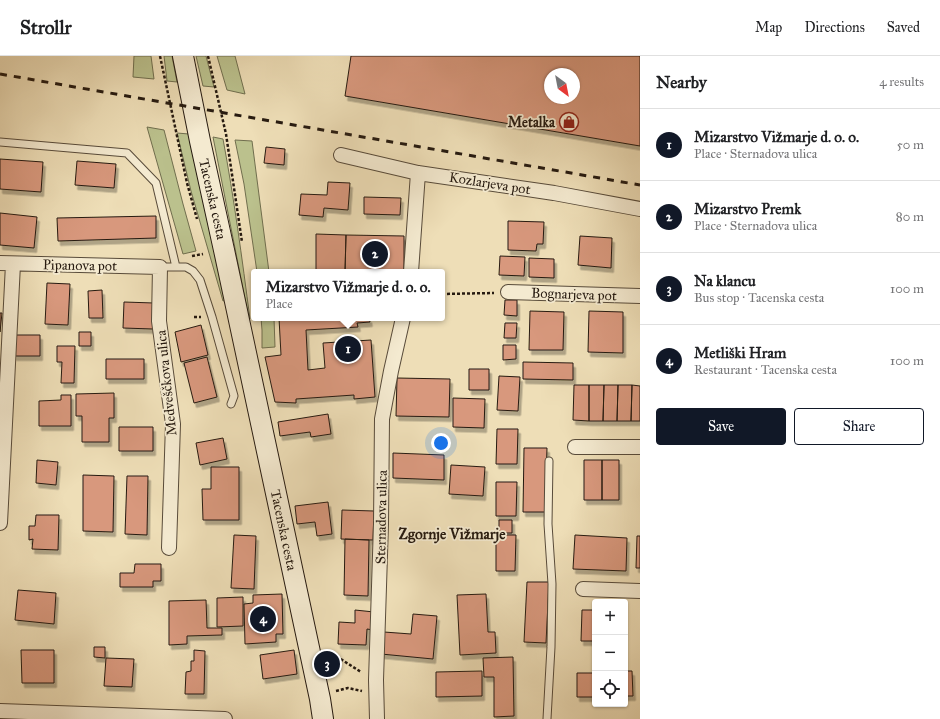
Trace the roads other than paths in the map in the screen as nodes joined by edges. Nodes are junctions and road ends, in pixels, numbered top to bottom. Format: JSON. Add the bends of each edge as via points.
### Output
{"nodes":[{"id":1,"x":183,"y":56,"type":"edge"},
{"id":2,"x":0,"y":142,"type":"edge"},
{"id":3,"x":341,"y":155,"type":"dead end"},
{"id":4,"x":418,"y":173,"type":"junction"},
{"id":5,"x":640,"y":209,"type":"edge"},
{"id":6,"x":6,"y":263,"type":"edge"},
{"id":7,"x":160,"y":266,"type":"junction"},
{"id":8,"x":176,"y":267,"type":"junction"},
{"id":9,"x":411,"y":269,"type":"edge"},
{"id":10,"x":508,"y":292,"type":"road end"},
{"id":11,"x":640,"y":296,"type":"edge"},
{"id":12,"x":403,"y":321,"type":"edge"},
{"id":13,"x":4,"y":359,"type":"edge"},
{"id":14,"x":231,"y":404,"type":"dead end"},
{"id":15,"x":575,"y":447,"type":"dead end"},
{"id":16,"x":640,"y":447,"type":"edge"},
{"id":17,"x":2,"y":448,"type":"edge"},
{"id":18,"x":549,"y":461,"type":"dead end"},
{"id":19,"x":0,"y":523,"type":"edge"},
{"id":20,"x":169,"y":548,"type":"dead end"},
{"id":21,"x":583,"y":589,"type":"dead end"},
{"id":22,"x":640,"y":591,"type":"edge"},
{"id":23,"x":0,"y":711,"type":"edge"},
{"id":24,"x":225,"y":719,"type":"edge"},
{"id":25,"x":323,"y":719,"type":"edge"},
{"id":26,"x":377,"y":719,"type":"edge"},
{"id":27,"x":548,"y":719,"type":"edge"}],
"edges":[{"from":1,"to":25,"type":"main road","name":"Tacenska cesta"},
{"from":2,"to":8,"type":"lane","via":[[127,153],[156,183]]},
{"from":3,"to":4,"type":"street","name":"Kozlarjeva pot"},
{"from":4,"to":5,"type":"street","name":"Kozlarjeva pot","via":[[554,193]]},
{"from":4,"to":9,"type":"street"},
{"from":6,"to":7,"type":"street","name":"Pipanova pot"},
{"from":6,"to":13,"type":"street"},
{"from":7,"to":8,"type":"lane"},
{"from":7,"to":20,"type":"street","name":"Medveščkova ulica","via":[[159,320],[173,424]]},
{"from":8,"to":14,"type":"lane","via":[[186,267],[200,280],[234,396]]},
{"from":10,"to":11,"type":"street","name":"Bognarjeva pot"},
{"from":12,"to":26,"type":"street","name":"Sternadova ulica","via":[[390,371],[382,419]]},
{"from":13,"to":17,"type":"street"},
{"from":15,"to":16,"type":"street"},
{"from":17,"to":19,"type":"street"},
{"from":18,"to":27,"type":"lane","via":[[548,524],[552,584],[552,647]]},
{"from":21,"to":22,"type":"street"},
{"from":23,"to":24,"type":"street"}]}
